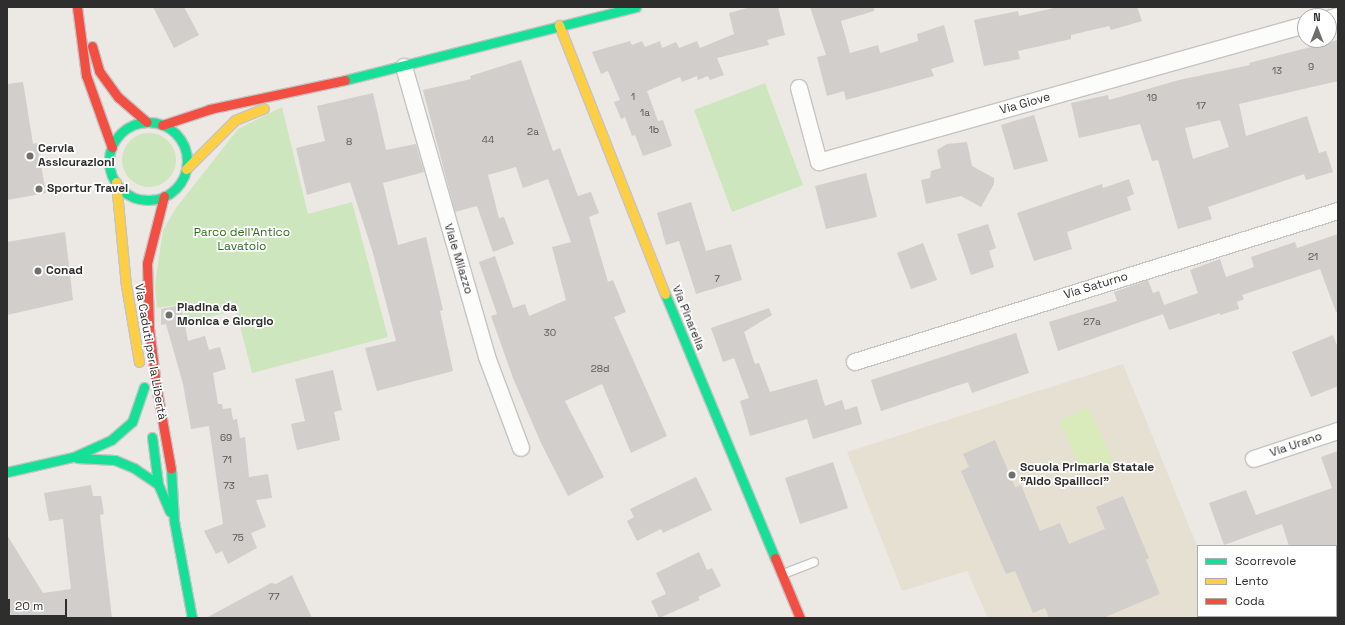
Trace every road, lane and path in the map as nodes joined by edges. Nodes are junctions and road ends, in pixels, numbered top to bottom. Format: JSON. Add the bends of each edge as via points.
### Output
{"nodes":[{"id":1,"x":79,"y":7,"type":"edge"},
{"id":2,"x":636,"y":7,"type":"edge"},
{"id":3,"x":559,"y":26,"type":"junction"},
{"id":4,"x":1297,"y":27,"type":"edge"},
{"id":5,"x":404,"y":67,"type":"junction"},
{"id":6,"x":314,"y":87,"type":"junction"},
{"id":7,"x":799,"y":88,"type":"dead end"},
{"id":8,"x":147,"y":122,"type":"junction"},
{"id":9,"x":162,"y":125,"type":"junction"},
{"id":10,"x":112,"y":148,"type":"junction"},
{"id":11,"x":186,"y":169,"type":"junction"},
{"id":12,"x":116,"y":182,"type":"junction"},
{"id":13,"x":164,"y":196,"type":"junction"},
{"id":14,"x":1338,"y":211,"type":"edge"},
{"id":15,"x":854,"y":362,"type":"dead end"},
{"id":16,"x":142,"y":380,"type":"junction"},
{"id":17,"x":147,"y":409,"type":"dead end"},
{"id":18,"x":162,"y":414,"type":"junction"},
{"id":19,"x":1338,"y":431,"type":"edge"},
{"id":20,"x":151,"y":434,"type":"junction"},
{"id":21,"x":142,"y":445,"type":"dead end"},
{"id":22,"x":521,"y":448,"type":"dead end"},
{"id":23,"x":127,"y":455,"type":"dead end"},
{"id":24,"x":73,"y":458,"type":"junction"},
{"id":25,"x":115,"y":460,"type":"junction"},
{"id":26,"x":1254,"y":460,"type":"dead end"},
{"id":27,"x":7,"y":472,"type":"edge"},
{"id":28,"x":158,"y":484,"type":"junction"},
{"id":29,"x":174,"y":521,"type":"junction"},
{"id":30,"x":814,"y":562,"type":"dead end"},
{"id":31,"x":781,"y":576,"type":"junction"},
{"id":32,"x":192,"y":618,"type":"edge"},
{"id":33,"x":800,"y":618,"type":"edge"}],
"edges":[{"from":1,"to":8,"type":"street","via":[[100,71],[118,97]]},
{"from":1,"to":10,"type":"street","via":[[86,75]]},
{"from":2,"to":3,"type":"street"},
{"from":3,"to":5,"type":"street"},
{"from":3,"to":31,"type":"street","name":"Via Pinarella","via":[[629,207]]},
{"from":4,"to":7,"type":"street","name":"Via Giove","via":[[819,162]]},
{"from":5,"to":6,"type":"street"},
{"from":5,"to":22,"type":"street","name":"Viale Milazzo","via":[[487,357]]},
{"from":6,"to":9,"type":"street","via":[[210,109]]},
{"from":6,"to":11,"type":"street","via":[[235,120]]},
{"from":8,"to":9,"type":"street"},
{"from":8,"to":10,"type":"street","via":[[125,130]]},
{"from":9,"to":11,"type":"street","via":[[172,130],[182,142],[187,158]]},
{"from":10,"to":12,"type":"street","via":[[109,160]]},
{"from":11,"to":13,"type":"street","via":[[182,181]]},
{"from":12,"to":13,"type":"street","via":[[128,193],[143,200]]},
{"from":12,"to":16,"type":"street","name":"Via Caduti per la Libertà","via":[[126,285]]},
{"from":13,"to":18,"type":"street","name":"Via Caduti per la Libertà","via":[[147,263],[149,328]]},
{"from":14,"to":15,"type":"street","name":"Via Saturno"},
{"from":16,"to":17,"type":"street","name":"Via Caduti per la Libertà"},
{"from":16,"to":24,"type":"street","via":[[132,422],[111,440]]},
{"from":18,"to":20,"type":"street"},
{"from":18,"to":29,"type":"street","name":"Via Caduti per la Libertà","via":[[173,478]]},
{"from":19,"to":26,"type":"street","name":"Via Urano"},
{"from":20,"to":21,"type":"street"},
{"from":20,"to":28,"type":"street","name":"Via Caduti per la Libertà"},
{"from":23,"to":25,"type":"street"},
{"from":24,"to":25,"type":"street"},
{"from":24,"to":27,"type":"street"},
{"from":25,"to":28,"type":"street","via":[[134,468]]},
{"from":28,"to":29,"type":"street","name":"Via Caduti per la Libertà"},
{"from":29,"to":32,"type":"street","name":"Via Caduti per la Libertà"},
{"from":30,"to":31,"type":"lane"},
{"from":31,"to":33,"type":"street","name":"Via Pinarella"}]}
